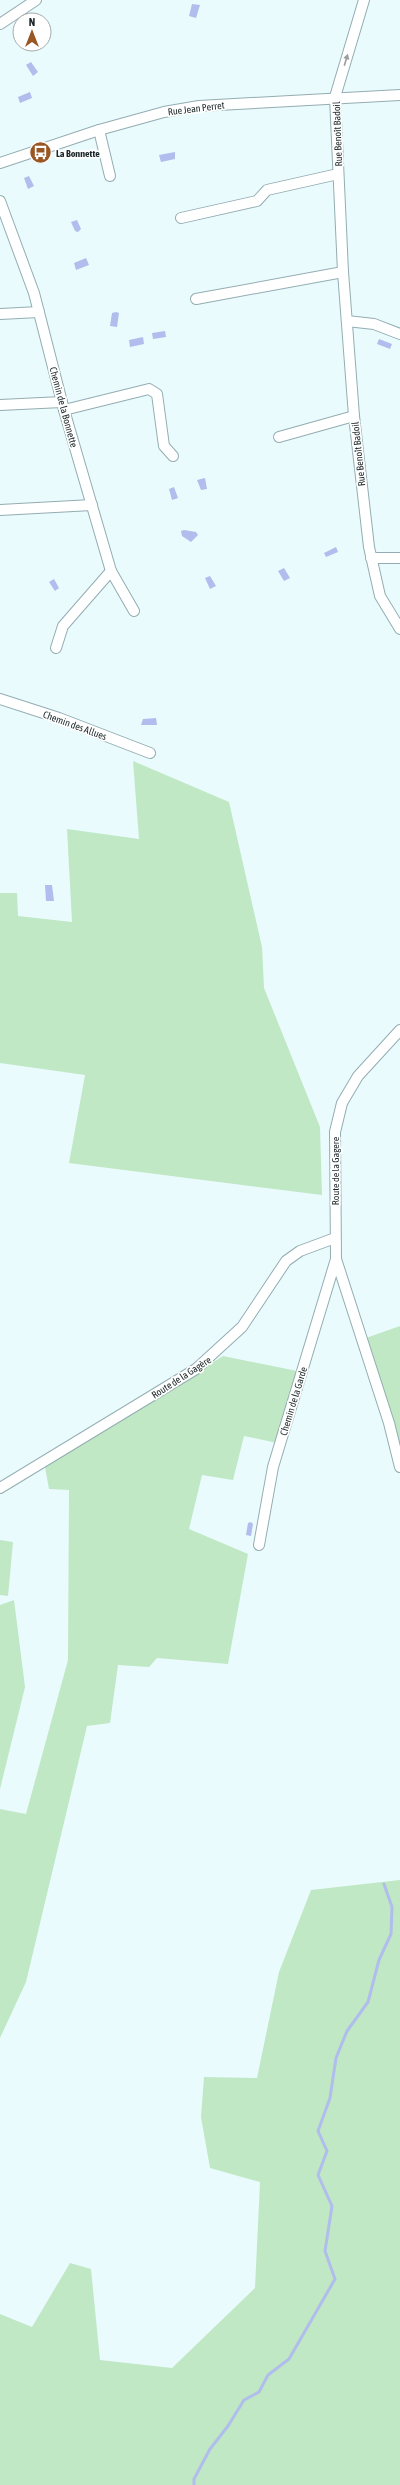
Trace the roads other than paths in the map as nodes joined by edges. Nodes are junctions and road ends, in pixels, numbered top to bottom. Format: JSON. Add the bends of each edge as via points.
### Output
{"nodes":[{"id":1,"x":36,"y":0,"type":"edge"},
{"id":2,"x":364,"y":0,"type":"edge"},
{"id":3,"x":24,"y":4,"type":"edge"},
{"id":4,"x":0,"y":24,"type":"edge"},
{"id":5,"x":400,"y":95,"type":"edge"},
{"id":6,"x":335,"y":97,"type":"junction"},
{"id":7,"x":99,"y":130,"type":"junction"},
{"id":8,"x":0,"y":163,"type":"edge"},
{"id":9,"x":338,"y":174,"type":"junction"},
{"id":10,"x":110,"y":176,"type":"dead end"},
{"id":11,"x":0,"y":201,"type":"edge"},
{"id":12,"x":181,"y":218,"type":"dead end"},
{"id":13,"x":343,"y":272,"type":"junction"},
{"id":14,"x":196,"y":299,"type":"dead end"},
{"id":15,"x":38,"y":312,"type":"junction"},
{"id":16,"x":0,"y":314,"type":"edge"},
{"id":17,"x":347,"y":321,"type":"junction"},
{"id":18,"x":400,"y":334,"type":"edge"},
{"id":19,"x":0,"y":405,"type":"edge"},
{"id":20,"x":63,"y":406,"type":"junction"},
{"id":21,"x":354,"y":416,"type":"junction"},
{"id":22,"x":279,"y":437,"type":"dead end"},
{"id":23,"x":172,"y":456,"type":"dead end"},
{"id":24,"x":92,"y":505,"type":"junction"},
{"id":25,"x":0,"y":510,"type":"edge"},
{"id":26,"x":371,"y":558,"type":"junction"},
{"id":27,"x":400,"y":558,"type":"edge"},
{"id":28,"x":111,"y":571,"type":"junction"},
{"id":29,"x":134,"y":611,"type":"dead end"},
{"id":30,"x":400,"y":628,"type":"edge"},
{"id":31,"x":56,"y":648,"type":"dead end"},
{"id":32,"x":0,"y":700,"type":"edge"},
{"id":33,"x":150,"y":753,"type":"dead end"},
{"id":34,"x":400,"y":1030,"type":"edge"},
{"id":35,"x":334,"y":1238,"type":"junction"},
{"id":36,"x":336,"y":1259,"type":"junction"},
{"id":37,"x":400,"y":1467,"type":"edge"},
{"id":38,"x":0,"y":1488,"type":"edge"},
{"id":39,"x":259,"y":1545,"type":"dead end"}],
"edges":[{"from":1,"to":3,"type":"street"},
{"from":6,"to":2,"type":"street","name":"Rue Benoît Badoil","one_way":true},
{"from":3,"to":4,"type":"street"},
{"from":5,"to":6,"type":"street","name":"Rue Jean Perret"},
{"from":6,"to":7,"type":"street","name":"Rue Jean Perret","via":[[199,106],[164,112]]},
{"from":6,"to":9,"type":"street","name":"Rue Benoît Badoil"},
{"from":7,"to":8,"type":"street","name":"Rue Jean Perret"},
{"from":7,"to":10,"type":"street"},
{"from":9,"to":12,"type":"street","via":[[267,190],[257,201]]},
{"from":9,"to":13,"type":"street","name":"Rue Benoît Badoil"},
{"from":11,"to":15,"type":"street","name":"Chemin de la Bonnette"},
{"from":13,"to":14,"type":"street"},
{"from":13,"to":17,"type":"street","name":"Rue Benoît Badoil"},
{"from":15,"to":16,"type":"street"},
{"from":15,"to":20,"type":"street","name":"Chemin de la Bonnette"},
{"from":17,"to":18,"type":"street","via":[[374,324]]},
{"from":17,"to":21,"type":"street","name":"Rue Benoît Badoil"},
{"from":19,"to":20,"type":"street"},
{"from":20,"to":23,"type":"street","via":[[149,389],[157,394],[164,446]]},
{"from":20,"to":24,"type":"street","name":"Chemin de la Bonnette"},
{"from":21,"to":22,"type":"street"},
{"from":21,"to":26,"type":"street","name":"Rue Benoît Badoil"},
{"from":24,"to":25,"type":"street"},
{"from":24,"to":28,"type":"street","name":"Chemin de la Bonnette"},
{"from":26,"to":27,"type":"street"},
{"from":26,"to":30,"type":"street","name":"Rue Benoît Badoil","via":[[380,596]]},
{"from":28,"to":29,"type":"street","name":"Chemin de la Bonnette"},
{"from":28,"to":31,"type":"street","via":[[64,626]]},
{"from":32,"to":33,"type":"street","name":"Chemin des Allues","via":[[59,718]]},
{"from":34,"to":35,"type":"street","name":"Route de la Gagere","via":[[358,1076],[342,1103],[335,1132]]},
{"from":35,"to":36,"type":"street","name":"Route de la Gagere"},
{"from":35,"to":38,"type":"street","name":"Route de la Gagère","via":[[300,1251],[286,1261],[242,1327],[196,1369]]},
{"from":36,"to":37,"type":"street","via":[[389,1423]]},
{"from":36,"to":39,"type":"street","name":"Chemin de la Garde","via":[[273,1467]]}]}
